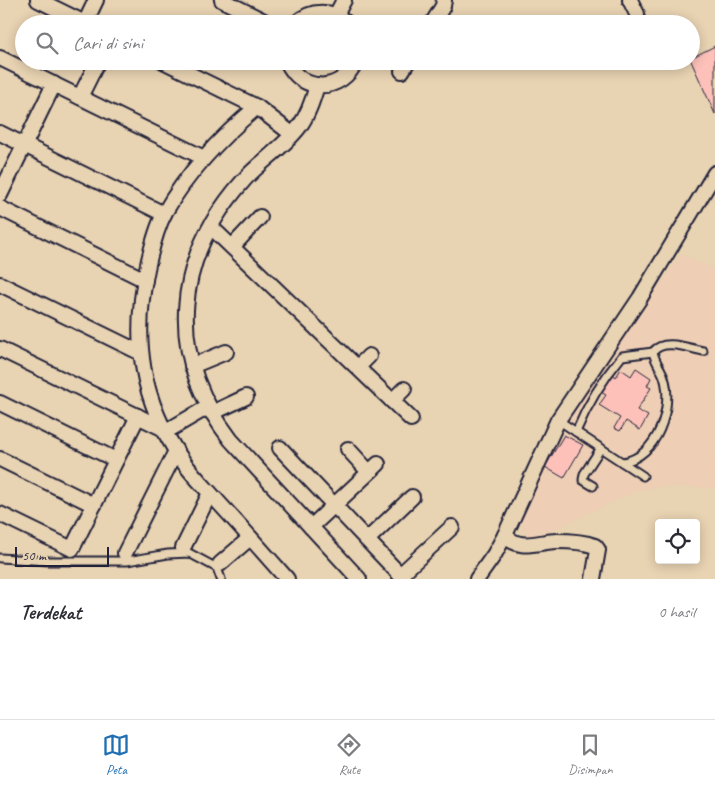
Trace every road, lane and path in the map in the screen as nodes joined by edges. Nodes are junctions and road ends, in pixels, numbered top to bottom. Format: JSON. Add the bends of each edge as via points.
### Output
{"nodes":[{"id":1,"x":38,"y":0,"type":"edge"},
{"id":2,"x":96,"y":0,"type":"edge"},
{"id":3,"x":222,"y":0,"type":"edge"},
{"id":4,"x":344,"y":0,"type":"edge"},
{"id":5,"x":444,"y":0,"type":"edge"},
{"id":6,"x":630,"y":0,"type":"edge"},
{"id":7,"x":638,"y":14,"type":"dead end"},
{"id":8,"x":55,"y":15,"type":"edge"},
{"id":9,"x":89,"y":15,"type":"edge"},
{"id":10,"x":252,"y":15,"type":"edge"},
{"id":11,"x":310,"y":15,"type":"edge"},
{"id":12,"x":336,"y":15,"type":"joint"},
{"id":13,"x":438,"y":15,"type":"edge"},
{"id":14,"x":0,"y":58,"type":"edge"},
{"id":15,"x":15,"y":62,"type":"edge"},
{"id":16,"x":38,"y":70,"type":"edge"},
{"id":17,"x":94,"y":70,"type":"edge"},
{"id":18,"x":181,"y":70,"type":"edge"},
{"id":19,"x":292,"y":70,"type":"edge"},
{"id":20,"x":351,"y":70,"type":"edge"},
{"id":21,"x":54,"y":84,"type":"junction"},
{"id":22,"x":317,"y":85,"type":"junction"},
{"id":23,"x":80,"y":97,"type":"junction"},
{"id":24,"x":258,"y":108,"type":"junction"},
{"id":25,"x":0,"y":133,"type":"edge"},
{"id":26,"x":292,"y":134,"type":"junction"},
{"id":27,"x":24,"y":145,"type":"junction"},
{"id":28,"x":204,"y":158,"type":"junction"},
{"id":29,"x":715,"y":172,"type":"edge"},
{"id":30,"x":0,"y":195,"type":"edge"},
{"id":31,"x":0,"y":208,"type":"edge"},
{"id":32,"x":164,"y":214,"type":"junction"},
{"id":33,"x":260,"y":217,"type":"dead end"},
{"id":34,"x":211,"y":227,"type":"junction"},
{"id":35,"x":232,"y":247,"type":"junction"},
{"id":36,"x":145,"y":280,"type":"junction"},
{"id":37,"x":0,"y":284,"type":"edge"},
{"id":38,"x":0,"y":349,"type":"edge"},
{"id":39,"x":703,"y":351,"type":"dead end"},
{"id":40,"x":226,"y":352,"type":"dead end"},
{"id":41,"x":653,"y":352,"type":"junction"},
{"id":42,"x":141,"y":353,"type":"junction"},
{"id":43,"x":368,"y":356,"type":"dead end"},
{"id":44,"x":192,"y":366,"type":"junction"},
{"id":45,"x":358,"y":367,"type":"junction"},
{"id":46,"x":404,"y":389,"type":"dead end"},
{"id":47,"x":246,"y":397,"type":"dead end"},
{"id":48,"x":392,"y":400,"type":"junction"},
{"id":49,"x":0,"y":403,"type":"edge"},
{"id":50,"x":210,"y":410,"type":"junction"},
{"id":51,"x":138,"y":416,"type":"junction"},
{"id":52,"x":411,"y":419,"type":"dead end"},
{"id":53,"x":558,"y":420,"type":"junction"},
{"id":54,"x":164,"y":429,"type":"junction"},
{"id":55,"x":576,"y":432,"type":"junction"},
{"id":56,"x":280,"y":448,"type":"dead end"},
{"id":57,"x":600,"y":448,"type":"junction"},
{"id":58,"x":348,"y":449,"type":"dead end"},
{"id":59,"x":176,"y":451,"type":"junction"},
{"id":60,"x":0,"y":459,"type":"edge"},
{"id":61,"x":116,"y":460,"type":"junction"},
{"id":62,"x":622,"y":462,"type":"junction"},
{"id":63,"x":643,"y":476,"type":"dead end"},
{"id":64,"x":593,"y":486,"type":"dead end"},
{"id":65,"x":210,"y":493,"type":"junction"},
{"id":66,"x":412,"y":497,"type":"dead end"},
{"id":67,"x":94,"y":505,"type":"junction"},
{"id":68,"x":334,"y":505,"type":"junction"},
{"id":69,"x":0,"y":514,"type":"edge"},
{"id":70,"x":311,"y":527,"type":"junction"},
{"id":71,"x":452,"y":527,"type":"dead end"},
{"id":72,"x":504,"y":537,"type":"junction"},
{"id":73,"x":250,"y":538,"type":"junction"},
{"id":74,"x":367,"y":540,"type":"junction"},
{"id":75,"x":183,"y":548,"type":"dead end"},
{"id":76,"x":125,"y":554,"type":"dead end"},
{"id":77,"x":0,"y":558,"type":"edge"},
{"id":78,"x":220,"y":564,"type":"dead end"},
{"id":79,"x":282,"y":577,"type":"edge"},
{"id":80,"x":402,"y":577,"type":"edge"},
{"id":81,"x":221,"y":579,"type":"edge"},
{"id":82,"x":359,"y":579,"type":"edge"},
{"id":83,"x":477,"y":579,"type":"edge"},
{"id":84,"x":593,"y":579,"type":"edge"}],
"edges":[{"from":1,"to":8,"type":"street"},
{"from":2,"to":9,"type":"street"},
{"from":3,"to":10,"type":"street"},
{"from":4,"to":12,"type":"street"},
{"from":5,"to":13,"type":"street"},
{"from":6,"to":7,"type":"street"},
{"from":11,"to":12,"type":"street"},
{"from":14,"to":15,"type":"street"},
{"from":16,"to":21,"type":"street"},
{"from":17,"to":23,"type":"street"},
{"from":18,"to":24,"type":"street"},
{"from":19,"to":22,"type":"street","via":[[298,77]]},
{"from":20,"to":22,"type":"street","via":[[331,84]]},
{"from":21,"to":23,"type":"street"},
{"from":21,"to":27,"type":"street"},
{"from":22,"to":26,"type":"street","via":[[310,108]]},
{"from":23,"to":28,"type":"street"},
{"from":24,"to":26,"type":"street"},
{"from":24,"to":28,"type":"street","via":[[226,134]]},
{"from":25,"to":27,"type":"street"},
{"from":26,"to":34,"type":"street","via":[[244,180],[219,211]]},
{"from":27,"to":30,"type":"street"},
{"from":27,"to":32,"type":"street"},
{"from":28,"to":32,"type":"street"},
{"from":29,"to":53,"type":"street","via":[[640,298]]},
{"from":31,"to":36,"type":"street"},
{"from":32,"to":36,"type":"street"},
{"from":33,"to":35,"type":"street"},
{"from":34,"to":35,"type":"street"},
{"from":34,"to":44,"type":"street","via":[[200,246],[188,282],[185,320]]},
{"from":35,"to":45,"type":"street"},
{"from":36,"to":42,"type":"street"},
{"from":37,"to":42,"type":"street"},
{"from":38,"to":51,"type":"street"},
{"from":39,"to":41,"type":"lane","via":[[664,344]]},
{"from":40,"to":44,"type":"street"},
{"from":41,"to":55,"type":"lane","via":[[622,356],[605,376]]},
{"from":41,"to":62,"type":"lane","via":[[664,377],[667,402],[661,424],[654,442],[642,455]]},
{"from":42,"to":54,"type":"street","via":[[150,398]]},
{"from":43,"to":45,"type":"street"},
{"from":44,"to":50,"type":"street"},
{"from":45,"to":48,"type":"street"},
{"from":46,"to":48,"type":"street"},
{"from":47,"to":50,"type":"street"},
{"from":48,"to":52,"type":"street"},
{"from":49,"to":61,"type":"street"},
{"from":50,"to":54,"type":"street"},
{"from":50,"to":70,"type":"street","via":[[231,440]]},
{"from":51,"to":54,"type":"street"},
{"from":51,"to":61,"type":"street"},
{"from":53,"to":55,"type":"lane"},
{"from":53,"to":72,"type":"street"},
{"from":54,"to":59,"type":"street"},
{"from":55,"to":57,"type":"lane"},
{"from":56,"to":68,"type":"street"},
{"from":57,"to":62,"type":"lane"},
{"from":57,"to":64,"type":"lane","via":[[584,474],[583,480]]},
{"from":58,"to":68,"type":"street","via":[[374,468]]},
{"from":59,"to":65,"type":"street"},
{"from":59,"to":76,"type":"street"},
{"from":60,"to":67,"type":"street"},
{"from":61,"to":67,"type":"street"},
{"from":62,"to":63,"type":"lane"},
{"from":65,"to":73,"type":"street"},
{"from":65,"to":75,"type":"street"},
{"from":66,"to":74,"type":"street"},
{"from":67,"to":69,"type":"street","via":[[72,549]]},
{"from":68,"to":70,"type":"street"},
{"from":68,"to":74,"type":"street"},
{"from":70,"to":82,"type":"street"},
{"from":71,"to":80,"type":"street"},
{"from":72,"to":83,"type":"street"},
{"from":72,"to":84,"type":"street","via":[[525,545],[557,541],[595,546],[598,552]]},
{"from":73,"to":78,"type":"street"},
{"from":73,"to":79,"type":"street"},
{"from":74,"to":80,"type":"street"},
{"from":77,"to":81,"type":"lane","via":[[127,561],[189,553],[217,568]]}]}
